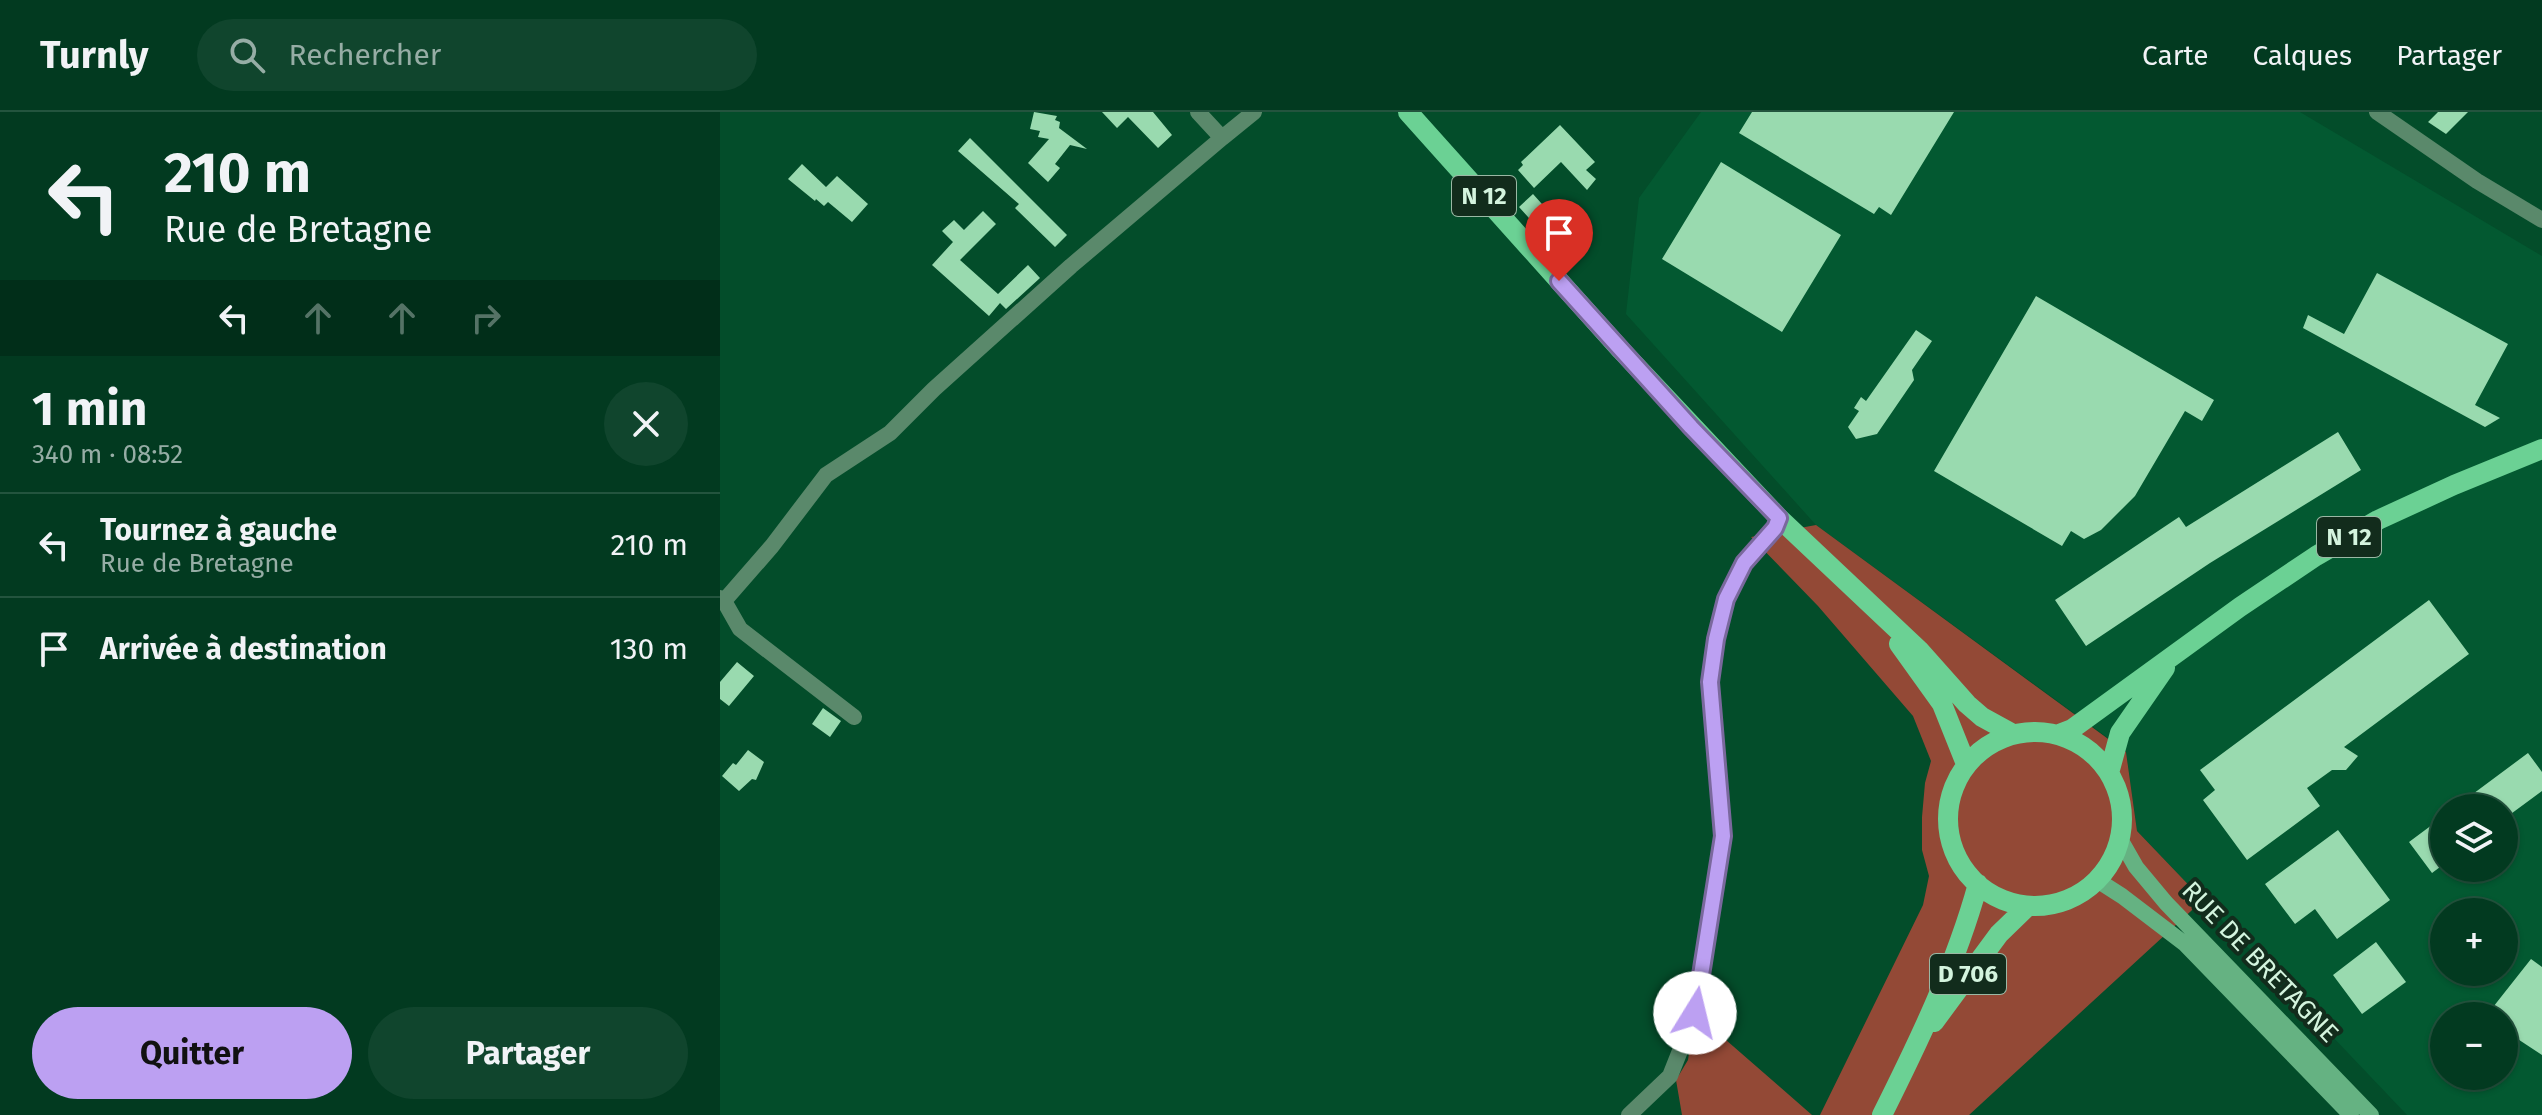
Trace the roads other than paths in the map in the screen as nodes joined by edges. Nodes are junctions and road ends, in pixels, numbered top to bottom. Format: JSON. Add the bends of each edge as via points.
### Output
{"nodes":[{"id":1,"x":1198,"y":112,"type":"edge"},
{"id":2,"x":1254,"y":112,"type":"edge"},
{"id":3,"x":1408,"y":112,"type":"edge"},
{"id":4,"x":2388,"y":115,"type":"edge"},
{"id":5,"x":1222,"y":138,"type":"junction"},
{"id":6,"x":2542,"y":220,"type":"edge"},
{"id":7,"x":2542,"y":449,"type":"edge"},
{"id":8,"x":1779,"y":518,"type":"junction"},
{"id":9,"x":1839,"y":575,"type":"junction"},
{"id":10,"x":722,"y":600,"type":"edge"},
{"id":11,"x":2174,"y":656,"type":"junction"},
{"id":12,"x":854,"y":717,"type":"dead end"},
{"id":13,"x":2013,"y":734,"type":"junction"},
{"id":14,"x":2059,"y":734,"type":"junction"},
{"id":15,"x":1966,"y":764,"type":"junction"},
{"id":16,"x":2109,"y":773,"type":"junction"},
{"id":17,"x":2120,"y":839,"type":"junction"},
{"id":18,"x":2097,"y":880,"type":"junction"},
{"id":19,"x":1978,"y":884,"type":"junction"},
{"id":20,"x":2028,"y":906,"type":"junction"},
{"id":21,"x":1915,"y":1048,"type":"junction"},
{"id":22,"x":1629,"y":1115,"type":"edge"},
{"id":23,"x":1882,"y":1115,"type":"edge"},
{"id":24,"x":2351,"y":1115,"type":"edge"},
{"id":25,"x":2371,"y":1115,"type":"edge"}],
"edges":[{"from":1,"to":5,"type":"street"},
{"from":2,"to":5,"type":"street"},
{"from":3,"to":8,"type":"main road","number":"N 12"},
{"from":4,"to":6,"type":"street","via":[[2477,181]]},
{"from":5,"to":10,"type":"street","via":[[1071,266],[890,433],[826,475]]},
{"from":7,"to":11,"type":"main road","number":"N 12","via":[[2378,520],[2304,564]]},
{"from":8,"to":9,"type":"main road","number":"N 12"},
{"from":8,"to":22,"type":"street","via":[[1744,563],[1726,599],[1716,639],[1710,682],[1723,836],[1695,1013],[1670,1076]]},
{"from":9,"to":13,"type":"main road","number":"N 12","via":[[1975,711]]},
{"from":9,"to":15,"type":"main road","number":"N 12","via":[[1942,704]]},
{"from":10,"to":12,"type":"street","via":[[740,629]]},
{"from":11,"to":14,"type":"main road","number":"N 12"},
{"from":11,"to":16,"type":"main road","number":"N 12","via":[[2120,733]]},
{"from":13,"to":14,"type":"main road"},
{"from":13,"to":15,"type":"main road","via":[[1989,743]]},
{"from":14,"to":16,"type":"main road","via":[[2096,756]]},
{"from":15,"to":19,"type":"main road","via":[[1947,811],[1949,837],[1958,861]]},
{"from":16,"to":17,"type":"main road","via":[[2121,805]]},
{"from":17,"to":18,"type":"main road"},
{"from":17,"to":25,"type":"main road","name":"RUE DE BRETAGNE","via":[[2166,903]]},
{"from":18,"to":20,"type":"main road","via":[[2077,895]]},
{"from":18,"to":24,"type":"main road","name":"RUE DE BRETAGNE","via":[[2185,944]]},
{"from":19,"to":20,"type":"main road","via":[[2008,902]]},
{"from":19,"to":21,"type":"main road","number":"D 706"},
{"from":20,"to":21,"type":"main road","number":"D 706","via":[[1999,934]]},
{"from":21,"to":23,"type":"main road","number":"D 706"}]}
